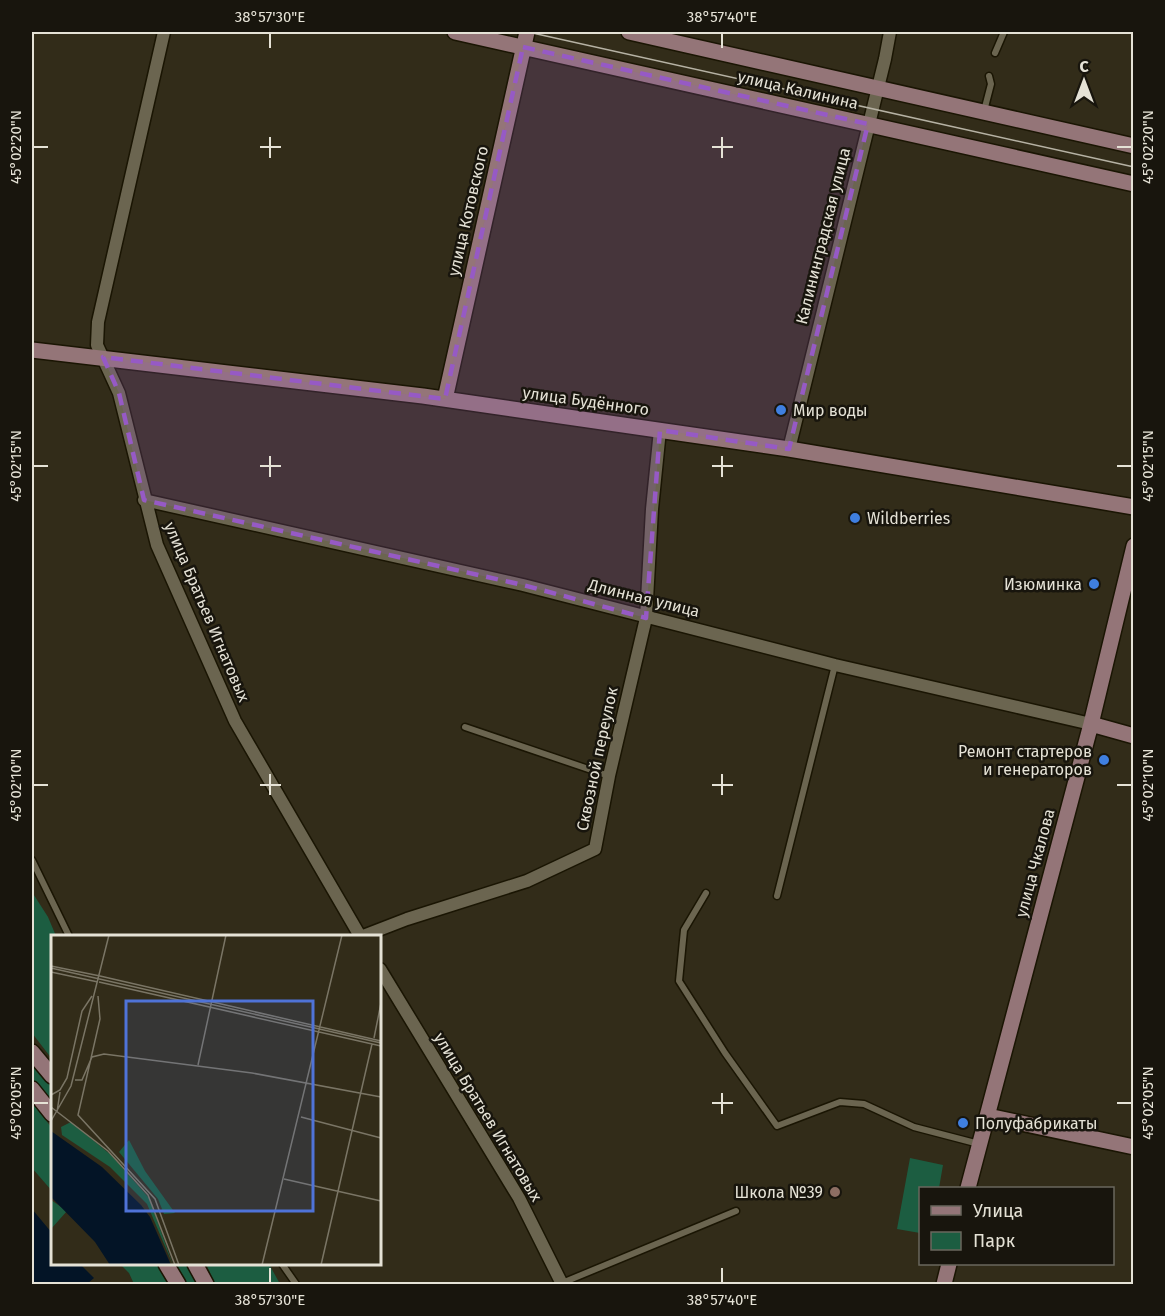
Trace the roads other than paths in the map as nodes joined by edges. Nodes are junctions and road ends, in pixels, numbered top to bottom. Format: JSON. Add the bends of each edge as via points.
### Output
{"nodes":[{"id":1,"x":164,"y":32,"type":"edge"},
{"id":2,"x":455,"y":32,"type":"edge"},
{"id":3,"x":527,"y":32,"type":"edge"},
{"id":4,"x":629,"y":32,"type":"edge"},
{"id":5,"x":890,"y":32,"type":"edge"},
{"id":6,"x":1004,"y":32,"type":"edge"},
{"id":7,"x":523,"y":47,"type":"junction"},
{"id":8,"x":995,"y":53,"type":"dead end"},
{"id":9,"x":989,"y":76,"type":"dead end"},
{"id":10,"x":878,"y":88,"type":"junction"},
{"id":11,"x":983,"y":112,"type":"junction"},
{"id":12,"x":868,"y":124,"type":"junction"},
{"id":13,"x":1134,"y":146,"type":"edge"},
{"id":14,"x":1134,"y":184,"type":"edge"},
{"id":15,"x":32,"y":350,"type":"edge"},
{"id":16,"x":103,"y":357,"type":"junction"},
{"id":17,"x":445,"y":399,"type":"junction"},
{"id":18,"x":660,"y":430,"type":"junction"},
{"id":19,"x":789,"y":449,"type":"junction"},
{"id":20,"x":144,"y":500,"type":"junction"},
{"id":21,"x":1134,"y":507,"type":"edge"},
{"id":22,"x":1134,"y":546,"type":"edge"},
{"id":23,"x":646,"y":618,"type":"junction"},
{"id":24,"x":835,"y":665,"type":"junction"},
{"id":25,"x":1090,"y":724,"type":"junction"},
{"id":26,"x":465,"y":727,"type":"dead end"},
{"id":27,"x":1134,"y":736,"type":"edge"},
{"id":28,"x":609,"y":776,"type":"junction"},
{"id":29,"x":32,"y":860,"type":"edge"},
{"id":30,"x":706,"y":893,"type":"dead end"},
{"id":31,"x":777,"y":896,"type":"dead end"},
{"id":32,"x":69,"y":935,"type":"edge"},
{"id":33,"x":360,"y":935,"type":"edge"},
{"id":34,"x":364,"y":935,"type":"edge"},
{"id":35,"x":381,"y":971,"type":"edge"},
{"id":36,"x":32,"y":1052,"type":"edge"},
{"id":37,"x":51,"y":1075,"type":"edge"},
{"id":38,"x":32,"y":1089,"type":"edge"},
{"id":39,"x":51,"y":1113,"type":"edge"},
{"id":40,"x":988,"y":1116,"type":"junction"},
{"id":41,"x":980,"y":1144,"type":"junction"},
{"id":42,"x":1134,"y":1147,"type":"edge"},
{"id":43,"x":968,"y":1187,"type":"edge"},
{"id":44,"x":736,"y":1211,"type":"dead end"},
{"id":45,"x":167,"y":1265,"type":"edge"},
{"id":46,"x":196,"y":1265,"type":"edge"},
{"id":47,"x":283,"y":1265,"type":"edge"},
{"id":48,"x":949,"y":1265,"type":"edge"},
{"id":49,"x":177,"y":1284,"type":"edge"},
{"id":50,"x":206,"y":1284,"type":"edge"},
{"id":51,"x":296,"y":1284,"type":"edge"},
{"id":52,"x":562,"y":1284,"type":"edge"},
{"id":53,"x":944,"y":1284,"type":"edge"}],
"edges":[{"from":1,"to":16,"type":"street","name":"улица Братьев Игнатовых","via":[[98,322],[97,345]]},
{"from":2,"to":7,"type":"street","name":"улица Калинина"},
{"from":3,"to":7,"type":"street","name":"улица Котовского"},
{"from":4,"to":10,"type":"street","name":"улица Калинина"},
{"from":5,"to":10,"type":"street","name":"Калининградская улица"},
{"from":6,"to":8,"type":"lane"},
{"from":7,"to":12,"type":"street","name":"улица Калинина"},
{"from":7,"to":17,"type":"street","name":"улица Котовского"},
{"from":9,"to":11,"type":"lane","via":[[991,84]]},
{"from":10,"to":11,"type":"street","name":"улица Калинина"},
{"from":10,"to":12,"type":"street","name":"Калининградская улица"},
{"from":11,"to":13,"type":"street","name":"улица Калинина"},
{"from":12,"to":14,"type":"street","name":"улица Калинина"},
{"from":12,"to":19,"type":"street","name":"Калининградская улица"},
{"from":15,"to":16,"type":"street","name":"улица Будённого"},
{"from":16,"to":17,"type":"street","name":"улица Будённого"},
{"from":16,"to":20,"type":"street","name":"улица Братьев Игнатовых","via":[[119,393]]},
{"from":17,"to":18,"type":"street","name":"улица Будённого"},
{"from":18,"to":19,"type":"street","name":"улица Будённого"},
{"from":18,"to":23,"type":"street","name":"Сквозной переулок"},
{"from":19,"to":21,"type":"street","name":"улица Будённого"},
{"from":20,"to":23,"type":"street","name":"Длинная улица","via":[[523,585]]},
{"from":20,"to":33,"type":"street","name":"улица Братьев Игнатовых","via":[[157,545],[236,721]]},
{"from":22,"to":25,"type":"street","name":"улица Чкалова"},
{"from":23,"to":24,"type":"street","name":"Длинная улица"},
{"from":23,"to":28,"type":"street","name":"Сквозной переулок"},
{"from":24,"to":25,"type":"street","name":"Длинная улица"},
{"from":24,"to":31,"type":"lane"},
{"from":25,"to":27,"type":"street","name":"Длинная улица"},
{"from":25,"to":40,"type":"street","name":"улица Чкалова"},
{"from":26,"to":28,"type":"lane"},
{"from":28,"to":34,"type":"street","name":"Сквозной переулок","via":[[595,849],[527,881]]},
{"from":29,"to":32,"type":"lane"},
{"from":30,"to":41,"type":"lane","via":[[684,930],[679,981],[777,1126],[840,1102],[864,1104],[914,1127]]},
{"from":35,"to":52,"type":"street","name":"улица Братьев Игнатовых","via":[[519,1198]]},
{"from":36,"to":37,"type":"street"},
{"from":38,"to":39,"type":"street"},
{"from":40,"to":41,"type":"street","name":"улица Чкалова"},
{"from":40,"to":42,"type":"street"},
{"from":41,"to":43,"type":"street","name":"улица Чкалова"},
{"from":44,"to":52,"type":"lane"},
{"from":45,"to":49,"type":"street"},
{"from":46,"to":50,"type":"street"},
{"from":47,"to":51,"type":"lane"},
{"from":48,"to":53,"type":"street"}]}
